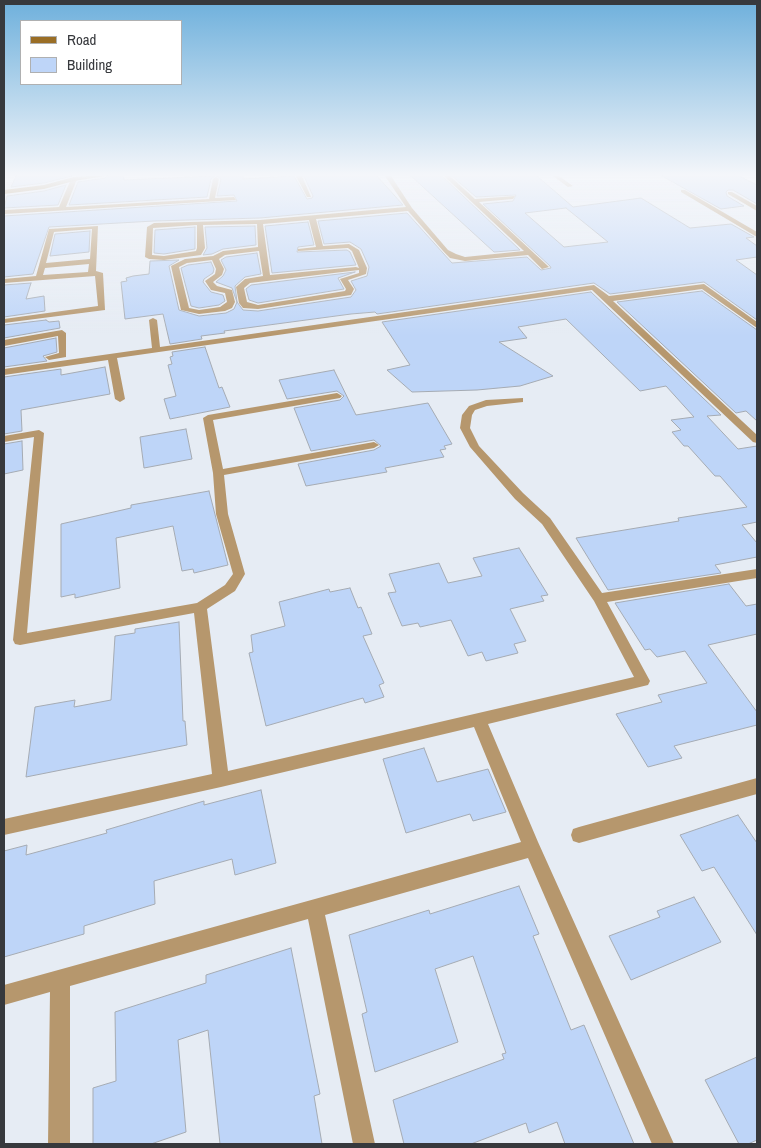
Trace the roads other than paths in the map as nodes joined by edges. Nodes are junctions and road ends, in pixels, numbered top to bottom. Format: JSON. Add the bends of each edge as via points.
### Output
{"nodes":[{"id":1,"x":57,"y":230,"type":"edge"},
{"id":2,"x":96,"y":230,"type":"edge"},
{"id":3,"x":150,"y":230,"type":"edge"},
{"id":4,"x":200,"y":230,"type":"edge"},
{"id":5,"x":261,"y":230,"type":"edge"},
{"id":6,"x":315,"y":230,"type":"edge"},
{"id":7,"x":428,"y":230,"type":"edge"},
{"id":8,"x":504,"y":230,"type":"edge"},
{"id":9,"x":252,"y":244,"type":"dead end"},
{"id":10,"x":218,"y":247,"type":"dead end"},
{"id":11,"x":201,"y":248,"type":"junction"},
{"id":12,"x":209,"y":248,"type":"dead end"},
{"id":13,"x":320,"y":248,"type":"junction"},
{"id":14,"x":262,"y":249,"type":"junction"},
{"id":15,"x":300,"y":250,"type":"dead end"},
{"id":16,"x":530,"y":253,"type":"junction"},
{"id":17,"x":215,"y":258,"type":"junction"},
{"id":18,"x":94,"y":261,"type":"junction"},
{"id":19,"x":42,"y":266,"type":"junction"},
{"id":20,"x":545,"y":267,"type":"dead end"},
{"id":21,"x":363,"y":268,"type":"junction"},
{"id":22,"x":92,"y":274,"type":"junction"},
{"id":23,"x":40,"y":278,"type":"junction"},
{"id":24,"x":267,"y":278,"type":"junction"},
{"id":25,"x":4,"y":281,"type":"edge"},
{"id":26,"x":607,"y":299,"type":"junction"},
{"id":27,"x":153,"y":320,"type":"dead end"},
{"id":28,"x":4,"y":321,"type":"edge"},
{"id":29,"x":757,"y":326,"type":"edge"},
{"id":30,"x":4,"y":343,"type":"edge"},
{"id":31,"x":156,"y":349,"type":"junction"},
{"id":32,"x":112,"y":355,"type":"junction"},
{"id":33,"x":4,"y":364,"type":"edge"},
{"id":34,"x":4,"y":372,"type":"edge"},
{"id":35,"x":337,"y":396,"type":"dead end"},
{"id":36,"x":120,"y":399,"type":"dead end"},
{"id":37,"x":520,"y":400,"type":"dead end"},
{"id":38,"x":4,"y":439,"type":"edge"},
{"id":39,"x":757,"y":440,"type":"edge"},
{"id":40,"x":374,"y":445,"type":"dead end"},
{"id":41,"x":218,"y":473,"type":"junction"},
{"id":42,"x":757,"y":573,"type":"edge"},
{"id":43,"x":599,"y":598,"type":"junction"},
{"id":44,"x":200,"y":607,"type":"junction"},
{"id":45,"x":478,"y":719,"type":"junction"},
{"id":46,"x":221,"y":780,"type":"junction"},
{"id":47,"x":755,"y":790,"type":"edge"},
{"id":48,"x":4,"y":827,"type":"edge"},
{"id":49,"x":579,"y":835,"type":"dead end"},
{"id":50,"x":532,"y":848,"type":"junction"},
{"id":51,"x":314,"y":908,"type":"junction"},
{"id":52,"x":60,"y":979,"type":"junction"},
{"id":53,"x":4,"y":995,"type":"edge"},
{"id":54,"x":58,"y":1144,"type":"edge"},
{"id":55,"x":364,"y":1144,"type":"edge"},
{"id":56,"x":663,"y":1144,"type":"edge"}],
"edges":[{"from":1,"to":19,"type":"street","via":[[51,230]]},
{"from":2,"to":18,"type":"street"},
{"from":3,"to":11,"type":"street","via":[[150,257],[192,255]]},
{"from":4,"to":11,"type":"street"},
{"from":5,"to":14,"type":"street"},
{"from":6,"to":13,"type":"street"},
{"from":7,"to":16,"type":"street","via":[[446,251],[465,259]]},
{"from":8,"to":16,"type":"street"},
{"from":9,"to":10,"type":"street"},
{"from":11,"to":12,"type":"street"},
{"from":13,"to":15,"type":"street"},
{"from":13,"to":21,"type":"street","via":[[349,246],[355,250]]},
{"from":14,"to":17,"type":"street","via":[[223,253]]},
{"from":14,"to":24,"type":"street"},
{"from":16,"to":20,"type":"street"},
{"from":17,"to":17,"type":"street","via":[[185,261],[175,266],[185,310],[200,312],[230,306],[229,292],[214,288],[209,280],[218,275],[220,268]]},
{"from":18,"to":19,"type":"street"},
{"from":18,"to":22,"type":"street"},
{"from":19,"to":23,"type":"street"},
{"from":21,"to":24,"type":"street"},
{"from":21,"to":24,"type":"street","via":[[362,274],[344,279],[350,289],[348,294],[246,306],[240,287],[248,281]]},
{"from":22,"to":23,"type":"street"},
{"from":22,"to":28,"type":"street","via":[[99,273],[102,308]]},
{"from":23,"to":25,"type":"street"},
{"from":26,"to":29,"type":"street","via":[[704,286]]},
{"from":26,"to":31,"type":"street","via":[[594,288]]},
{"from":26,"to":39,"type":"street"},
{"from":27,"to":31,"type":"street"},
{"from":30,"to":33,"type":"street","via":[[62,333],[64,354]]},
{"from":31,"to":32,"type":"street"},
{"from":32,"to":34,"type":"street"},
{"from":32,"to":36,"type":"street"},
{"from":35,"to":41,"type":"street","via":[[208,418]]},
{"from":37,"to":43,"type":"street","via":[[486,403],[472,408],[465,428],[475,447],[546,521]]},
{"from":38,"to":44,"type":"street","via":[[39,433],[20,640]]},
{"from":40,"to":41,"type":"street"},
{"from":41,"to":44,"type":"street","via":[[222,514],[239,574],[230,588]]},
{"from":42,"to":43,"type":"street"},
{"from":43,"to":45,"type":"street","via":[[643,681]]},
{"from":44,"to":46,"type":"street"},
{"from":45,"to":46,"type":"street"},
{"from":45,"to":50,"type":"street"},
{"from":46,"to":48,"type":"street"},
{"from":47,"to":49,"type":"street"},
{"from":50,"to":51,"type":"street"},
{"from":50,"to":56,"type":"street"},
{"from":51,"to":52,"type":"street"},
{"from":51,"to":55,"type":"street"},
{"from":52,"to":53,"type":"street"},
{"from":52,"to":54,"type":"street"}]}
